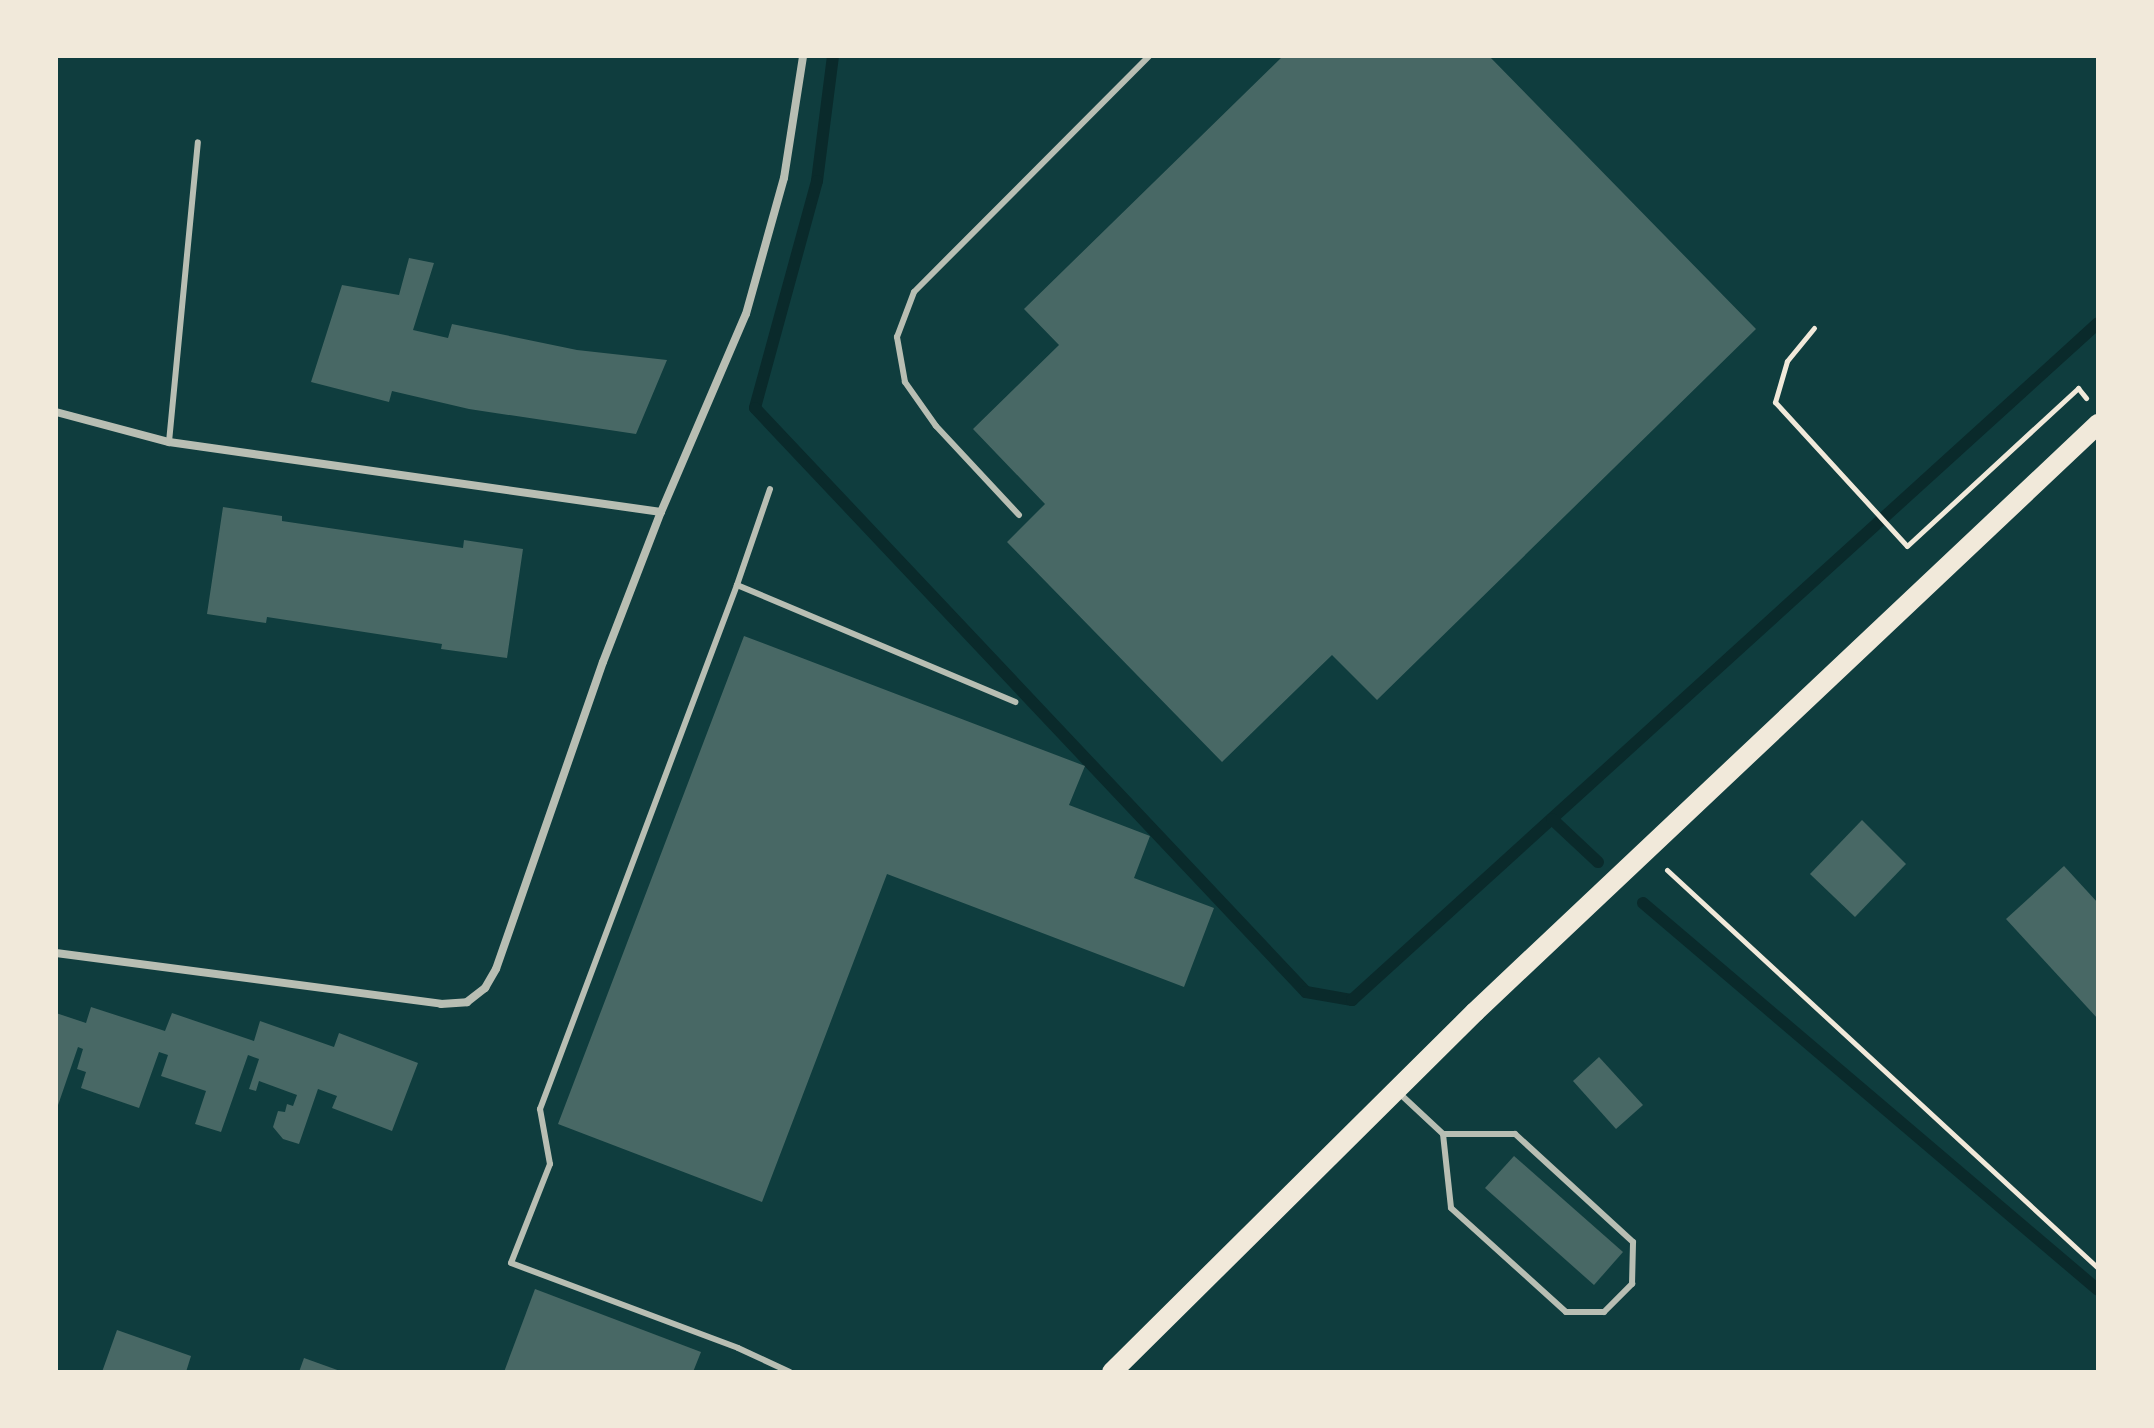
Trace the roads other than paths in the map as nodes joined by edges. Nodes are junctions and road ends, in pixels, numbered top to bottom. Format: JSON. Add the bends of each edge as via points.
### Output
{"nodes":[{"id":1,"x":803,"y":56,"type":"edge"},
{"id":2,"x":1149,"y":56,"type":"edge"},
{"id":3,"x":198,"y":142,"type":"dead end"},
{"id":4,"x":56,"y":412,"type":"edge"},
{"id":5,"x":2098,"y":424,"type":"edge"},
{"id":6,"x":169,"y":442,"type":"junction"},
{"id":7,"x":770,"y":489,"type":"dead end"},
{"id":8,"x":661,"y":512,"type":"junction"},
{"id":9,"x":1019,"y":515,"type":"dead end"},
{"id":10,"x":737,"y":585,"type":"junction"},
{"id":11,"x":1015,"y":702,"type":"dead end"},
{"id":12,"x":56,"y":953,"type":"edge"},
{"id":13,"x":1396,"y":1089,"type":"junction"},
{"id":14,"x":1443,"y":1134,"type":"junction"},
{"id":15,"x":790,"y":1372,"type":"edge"},
{"id":16,"x":1112,"y":1372,"type":"edge"}],
"edges":[{"from":1,"to":8,"type":"street","via":[[784,178],[746,314]]},
{"from":2,"to":9,"type":"lane","via":[[914,292],[897,337],[905,382],[936,426]]},
{"from":3,"to":6,"type":"lane"},
{"from":4,"to":6,"type":"street"},
{"from":5,"to":13,"type":"main road"},
{"from":6,"to":8,"type":"street"},
{"from":7,"to":10,"type":"lane"},
{"from":8,"to":12,"type":"street","via":[[496,969],[485,988],[467,1002],[441,1004]]},
{"from":10,"to":11,"type":"lane"},
{"from":10,"to":15,"type":"lane","via":[[540,1109],[550,1164],[511,1263]]},
{"from":13,"to":14,"type":"lane"},
{"from":13,"to":16,"type":"main road"},
{"from":14,"to":14,"type":"lane","via":[[1451,1208],[1566,1312],[1604,1312],[1632,1284],[1633,1242],[1515,1134]]}]}
